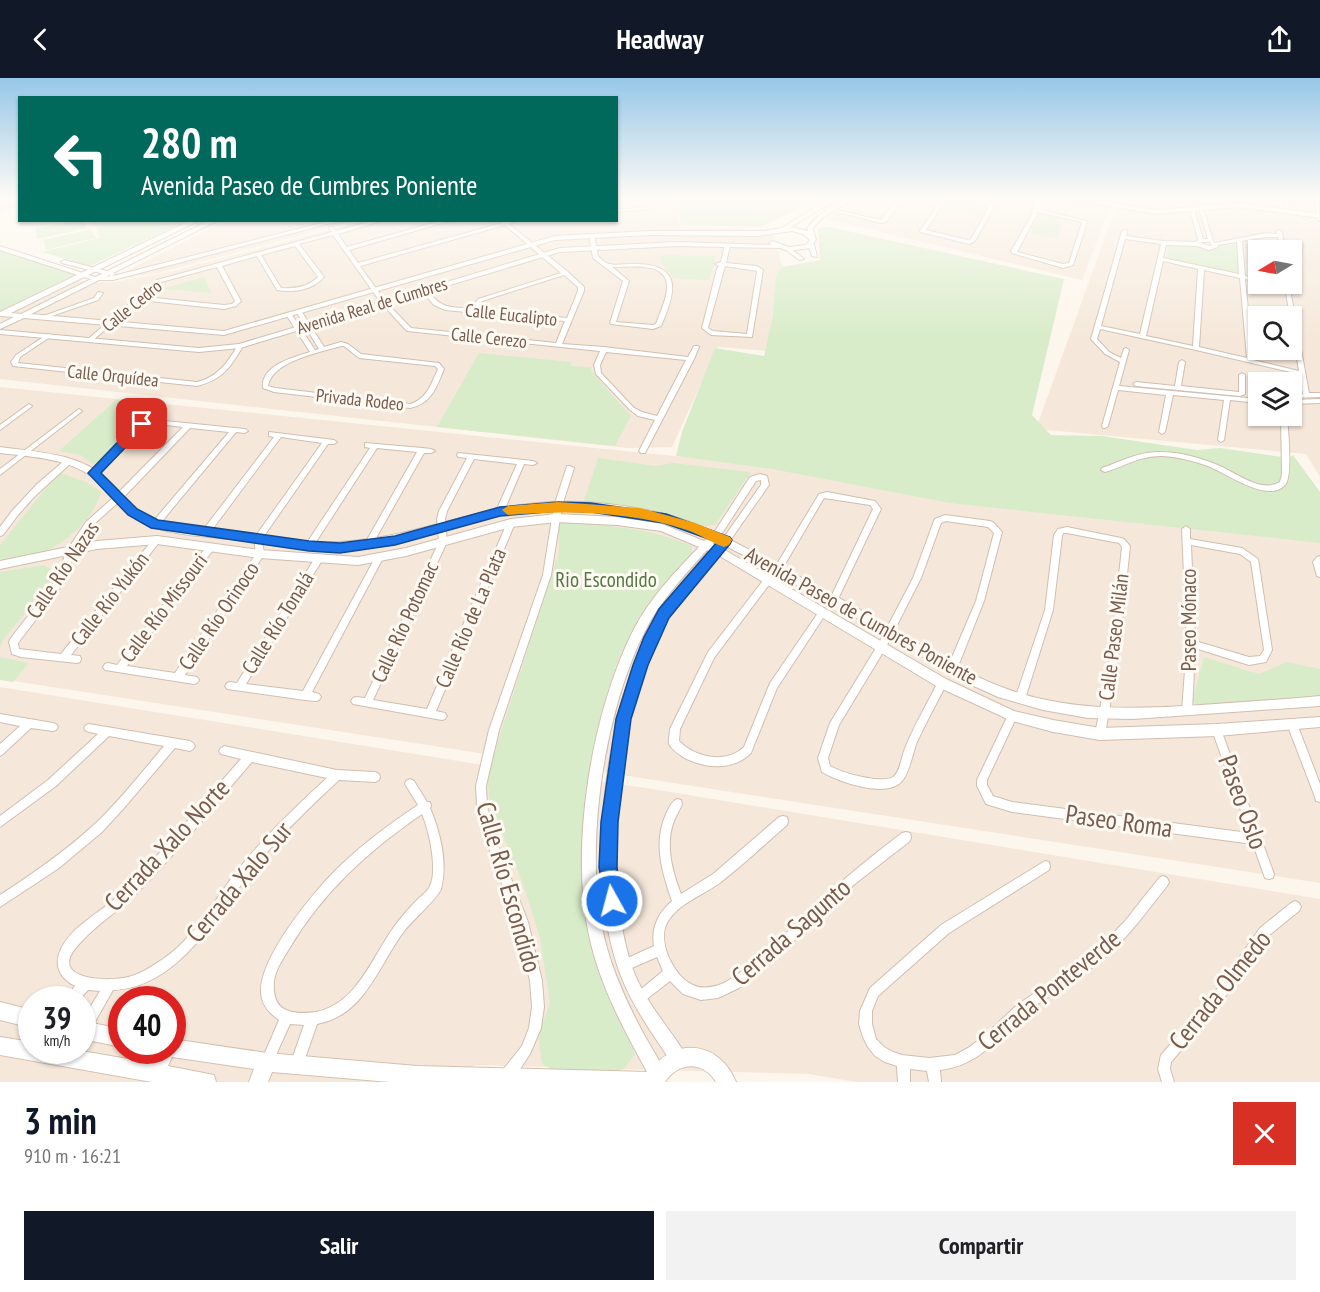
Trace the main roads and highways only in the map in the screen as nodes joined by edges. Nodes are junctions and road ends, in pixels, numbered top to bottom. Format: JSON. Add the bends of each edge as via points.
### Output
{"nodes":[{"id":1,"x":0,"y":1011,"type":"edge"},
{"id":2,"x":18,"y":1016,"type":"edge"},
{"id":3,"x":0,"y":1046,"type":"edge"},
{"id":4,"x":186,"y":1050,"type":"edge"},
{"id":5,"x":267,"y":1062,"type":"junction"},
{"id":6,"x":160,"y":1064,"type":"edge"},
{"id":7,"x":156,"y":1074,"type":"junction"},
{"id":8,"x":656,"y":1080,"type":"edge"},
{"id":9,"x":198,"y":1081,"type":"edge"},
{"id":10,"x":258,"y":1082,"type":"edge"},
{"id":11,"x":727,"y":1082,"type":"edge"}],
"edges":[{"from":1,"to":2,"type":"main road"},
{"from":3,"to":7,"type":"main road"},
{"from":4,"to":5,"type":"main road"},
{"from":5,"to":8,"type":"main road","via":[[417,1075]]},
{"from":5,"to":10,"type":"main road"},
{"from":6,"to":7,"type":"main road"},
{"from":7,"to":9,"type":"main road"},
{"from":8,"to":11,"type":"main road","via":[[678,1057],[694,1055],[709,1060]]}]}
